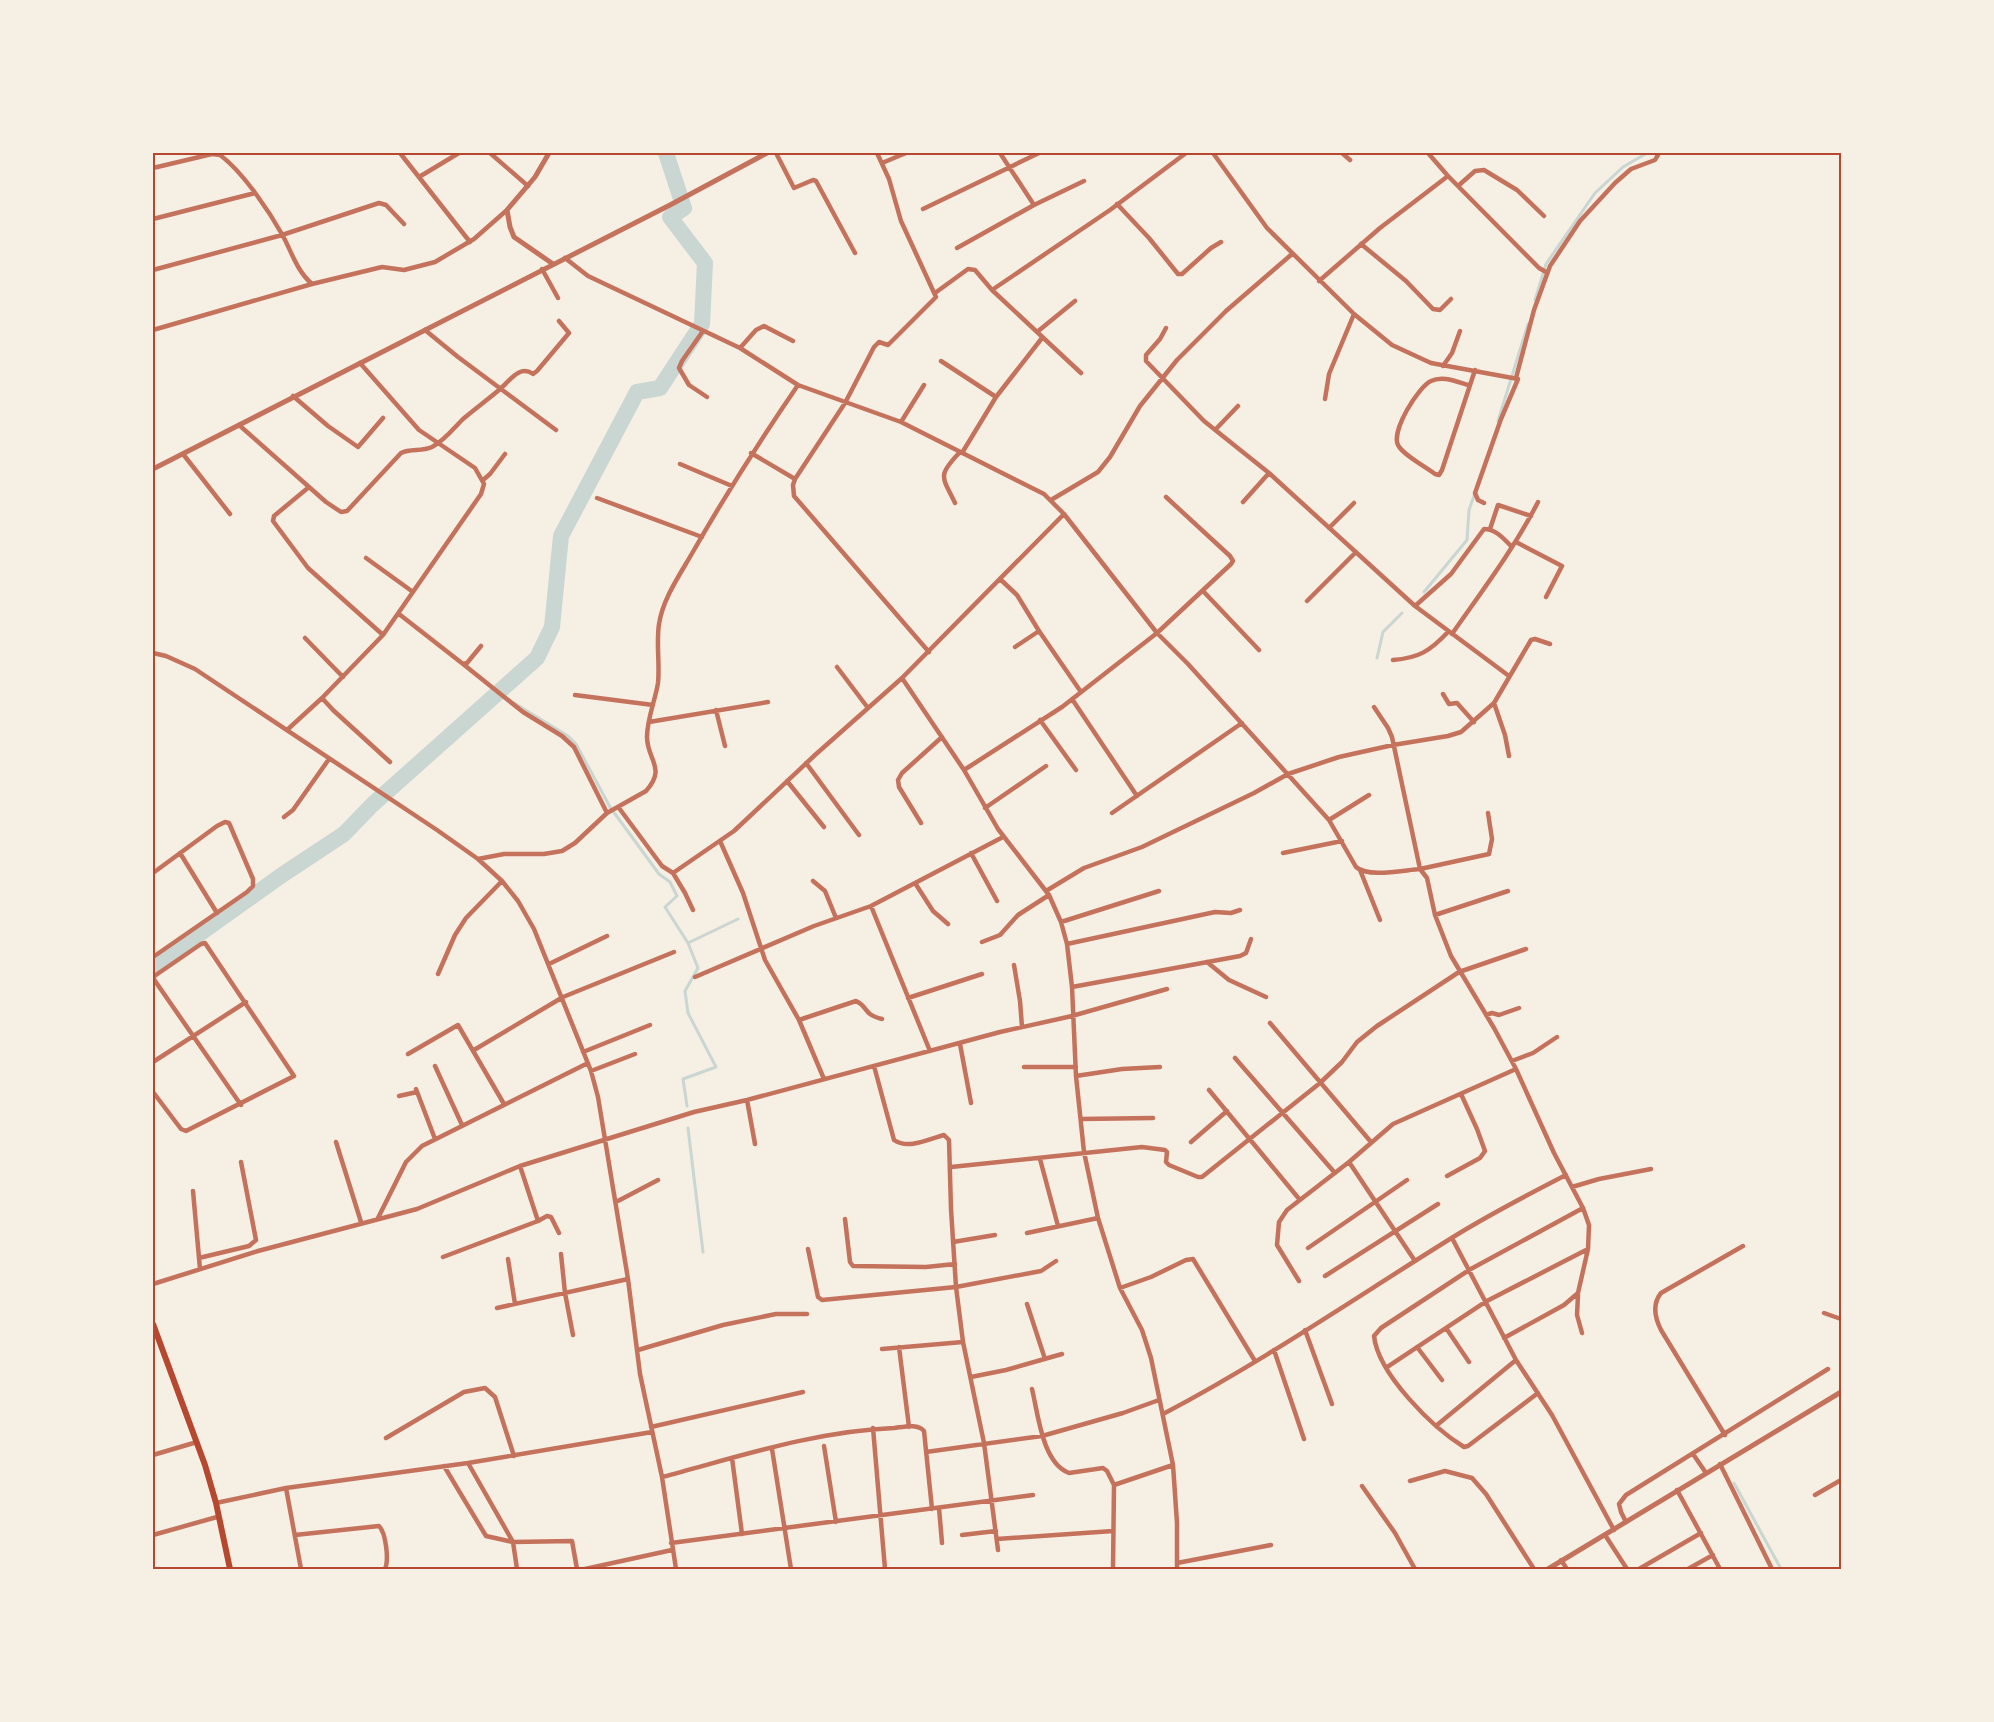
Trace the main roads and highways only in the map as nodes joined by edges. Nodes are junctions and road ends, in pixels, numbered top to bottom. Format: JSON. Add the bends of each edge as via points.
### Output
{"nodes":[{"id":1,"x":153,"y":1324,"type":"edge"},
{"id":2,"x":155,"y":1340,"type":"edge"},
{"id":3,"x":230,"y":1569,"type":"edge"}],
"edges":[{"from":1,"to":2,"type":"main road"},
{"from":2,"to":3,"type":"main road","via":[[197,1442],[216,1503]]}]}
